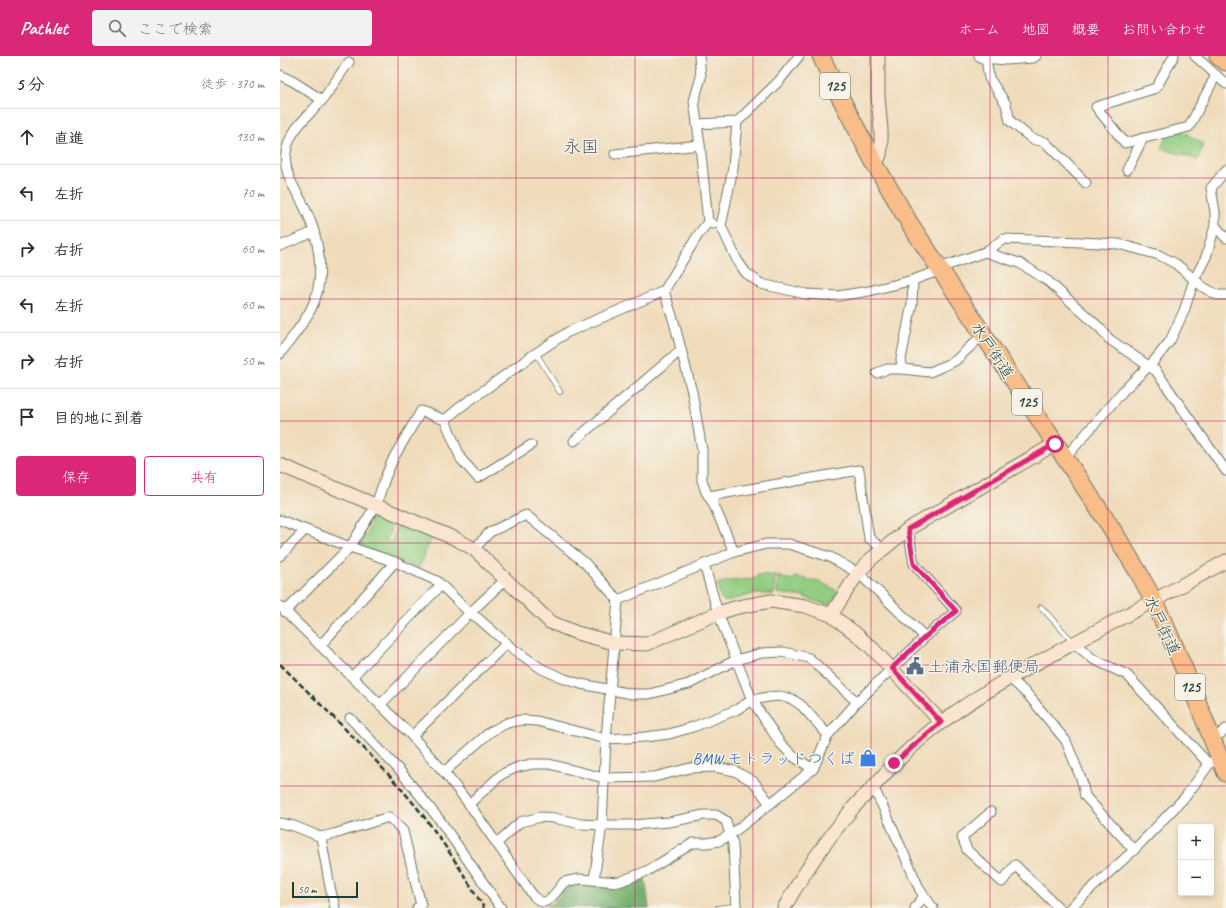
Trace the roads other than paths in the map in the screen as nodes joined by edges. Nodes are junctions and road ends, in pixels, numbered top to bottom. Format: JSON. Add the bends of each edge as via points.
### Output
{"nodes":[{"id":1,"x":698,"y":56,"type":"edge"},
{"id":2,"x":799,"y":56,"type":"edge"},
{"id":3,"x":821,"y":56,"type":"edge"},
{"id":4,"x":878,"y":56,"type":"edge"},
{"id":5,"x":1036,"y":56,"type":"edge"},
{"id":6,"x":1174,"y":56,"type":"edge"},
{"id":7,"x":1195,"y":56,"type":"edge"},
{"id":8,"x":1218,"y":56,"type":"edge"},
{"id":9,"x":983,"y":57,"type":"edge"},
{"id":10,"x":349,"y":62,"type":"dead end"},
{"id":11,"x":1221,"y":69,"type":"edge"},
{"id":12,"x":280,"y":76,"type":"edge"},
{"id":13,"x":1226,"y":84,"type":"edge"},
{"id":14,"x":322,"y":100,"type":"junction"},
{"id":15,"x":737,"y":122,"type":"junction"},
{"id":16,"x":697,"y":124,"type":"junction"},
{"id":17,"x":881,"y":127,"type":"junction"},
{"id":18,"x":860,"y":136,"type":"junction"},
{"id":19,"x":1143,"y":138,"type":"junction"},
{"id":20,"x":700,"y":145,"type":"junction"},
{"id":21,"x":615,"y":154,"type":"dead end"},
{"id":22,"x":875,"y":164,"type":"junction"},
{"id":23,"x":1127,"y":170,"type":"dead end"},
{"id":24,"x":1226,"y":170,"type":"edge"},
{"id":25,"x":1086,"y":183,"type":"dead end"},
{"id":26,"x":708,"y":222,"type":"junction"},
{"id":27,"x":720,"y":226,"type":"junction"},
{"id":28,"x":1215,"y":226,"type":"junction"},
{"id":29,"x":314,"y":232,"type":"junction"},
{"id":30,"x":1226,"y":238,"type":"edge"},
{"id":31,"x":280,"y":246,"type":"edge"},
{"id":32,"x":986,"y":252,"type":"junction"},
{"id":33,"x":941,"y":270,"type":"junction"},
{"id":34,"x":913,"y":280,"type":"junction"},
{"id":35,"x":1194,"y":280,"type":"junction"},
{"id":36,"x":664,"y":291,"type":"junction"},
{"id":37,"x":1226,"y":295,"type":"edge"},
{"id":38,"x":984,"y":335,"type":"junction"},
{"id":39,"x":681,"y":350,"type":"junction"},
{"id":40,"x":536,"y":353,"type":"junction"},
{"id":41,"x":280,"y":354,"type":"edge"},
{"id":42,"x":1149,"y":365,"type":"junction"},
{"id":43,"x":902,"y":368,"type":"junction"},
{"id":44,"x":877,"y":373,"type":"dead end"},
{"id":45,"x":560,"y":392,"type":"dead end"},
{"id":46,"x":445,"y":420,"type":"junction"},
{"id":47,"x":574,"y":440,"type":"dead end"},
{"id":48,"x":531,"y":445,"type":"dead end"},
{"id":49,"x":1059,"y":450,"type":"junction"},
{"id":50,"x":280,"y":465,"type":"edge"},
{"id":51,"x":1226,"y":471,"type":"edge"},
{"id":52,"x":709,"y":496,"type":"junction"},
{"id":53,"x":376,"y":505,"type":"junction"},
{"id":54,"x":280,"y":520,"type":"edge"},
{"id":55,"x":908,"y":529,"type":"junction"},
{"id":56,"x":305,"y":530,"type":"junction"},
{"id":57,"x":350,"y":547,"type":"junction"},
{"id":58,"x":474,"y":549,"type":"junction"},
{"id":59,"x":883,"y":549,"type":"junction"},
{"id":60,"x":734,"y":552,"type":"junction"},
{"id":61,"x":280,"y":556,"type":"edge"},
{"id":62,"x":1226,"y":561,"type":"edge"},
{"id":63,"x":395,"y":562,"type":"junction"},
{"id":64,"x":704,"y":564,"type":"junction"},
{"id":65,"x":858,"y":573,"type":"junction"},
{"id":66,"x":506,"y":580,"type":"junction"},
{"id":67,"x":441,"y":585,"type":"junction"},
{"id":68,"x":618,"y":600,"type":"junction"},
{"id":69,"x":1153,"y":601,"type":"junction"},
{"id":70,"x":1041,"y":607,"type":"dead end"},
{"id":71,"x":283,"y":609,"type":"edge"},
{"id":72,"x":470,"y":613,"type":"junction"},
{"id":73,"x":718,"y":613,"type":"junction"},
{"id":74,"x":831,"y":615,"type":"junction"},
{"id":75,"x":925,"y":637,"type":"junction"},
{"id":76,"x":507,"y":643,"type":"junction"},
{"id":77,"x":614,"y":643,"type":"junction"},
{"id":78,"x":1074,"y":643,"type":"junction"},
{"id":79,"x":320,"y":646,"type":"junction"},
{"id":80,"x":736,"y":660,"type":"junction"},
{"id":81,"x":892,"y":668,"type":"junction"},
{"id":82,"x":352,"y":677,"type":"junction"},
{"id":83,"x":1010,"y":678,"type":"junction"},
{"id":84,"x":610,"y":689,"type":"junction"},
{"id":85,"x":752,"y":700,"type":"junction"},
{"id":86,"x":857,"y":702,"type":"junction"},
{"id":87,"x":380,"y":705,"type":"junction"},
{"id":88,"x":350,"y":718,"type":"dead end"},
{"id":89,"x":941,"y":722,"type":"junction"},
{"id":90,"x":1226,"y":729,"type":"edge"},
{"id":91,"x":828,"y":735,"type":"junction"},
{"id":92,"x":412,"y":736,"type":"junction"},
{"id":93,"x":1211,"y":737,"type":"junction"},
{"id":94,"x":606,"y":739,"type":"junction"},
{"id":95,"x":1219,"y":765,"type":"edge"},
{"id":96,"x":813,"y":769,"type":"junction"},
{"id":97,"x":444,"y":772,"type":"junction"},
{"id":98,"x":604,"y":778,"type":"junction"},
{"id":99,"x":872,"y":788,"type":"junction"},
{"id":100,"x":469,"y":804,"type":"junction"},
{"id":101,"x":770,"y":804,"type":"junction"},
{"id":102,"x":991,"y":812,"type":"dead end"},
{"id":103,"x":280,"y":823,"type":"edge"},
{"id":104,"x":602,"y":825,"type":"junction"},
{"id":105,"x":730,"y":835,"type":"junction"},
{"id":106,"x":320,"y":837,"type":"junction"},
{"id":107,"x":497,"y":843,"type":"junction"},
{"id":108,"x":1134,"y":850,"type":"junction"},
{"id":109,"x":594,"y":880,"type":"junction"},
{"id":110,"x":924,"y":896,"type":"junction"},
{"id":111,"x":540,"y":905,"type":"edge"},
{"id":112,"x":737,"y":907,"type":"edge"},
{"id":113,"x":786,"y":907,"type":"edge"},
{"id":114,"x":335,"y":908,"type":"edge"},
{"id":115,"x":417,"y":908,"type":"edge"},
{"id":116,"x":501,"y":908,"type":"edge"},
{"id":117,"x":718,"y":908,"type":"edge"},
{"id":118,"x":915,"y":908,"type":"edge"},
{"id":119,"x":933,"y":908,"type":"edge"},
{"id":120,"x":1059,"y":908,"type":"edge"},
{"id":121,"x":1070,"y":908,"type":"edge"}],
"edges":[{"from":1,"to":16,"type":"street","via":[[701,76],[694,101]]},
{"from":2,"to":15,"type":"street","via":[[779,81]]},
{"from":3,"to":18,"type":"highway","name":"水戸街道","number":"125"},
{"from":4,"to":17,"type":"street"},
{"from":5,"to":9,"type":"street","via":[[1007,60]]},
{"from":6,"to":19,"type":"street","via":[[1156,88],[1096,107],[1125,143]]},
{"from":7,"to":11,"type":"street"},
{"from":8,"to":11,"type":"highway"},
{"from":9,"to":25,"type":"street","via":[[989,78],[1006,104],[1010,121],[1032,139],[1045,142]]},
{"from":10,"to":14,"type":"street"},
{"from":11,"to":13,"type":"street"},
{"from":11,"to":19,"type":"street","via":[[1188,127]]},
{"from":12,"to":14,"type":"street"},
{"from":14,"to":29,"type":"street","via":[[299,124],[286,152],[289,178],[309,215]]},
{"from":15,"to":16,"type":"street"},
{"from":15,"to":27,"type":"street","via":[[734,168]]},
{"from":16,"to":20,"type":"street"},
{"from":17,"to":18,"type":"street","via":[[871,135]]},
{"from":17,"to":22,"type":"street","via":[[880,155]]},
{"from":18,"to":22,"type":"highway","name":"水戸街道","number":"125"},
{"from":19,"to":23,"type":"street"},
{"from":20,"to":21,"type":"street"},
{"from":20,"to":26,"type":"street"},
{"from":22,"to":33,"type":"highway","name":"水戸街道","number":"125","via":[[910,224]]},
{"from":24,"to":28,"type":"street","via":[[1211,188]]},
{"from":26,"to":27,"type":"street"},
{"from":26,"to":36,"type":"street"},
{"from":27,"to":34,"type":"street","via":[[746,273],[761,284],[806,294],[838,296]]},
{"from":28,"to":30,"type":"street"},
{"from":28,"to":35,"type":"street","via":[[1206,257]]},
{"from":29,"to":31,"type":"street"},
{"from":29,"to":41,"type":"street","via":[[319,251],[317,292],[308,314]]},
{"from":32,"to":33,"type":"street","via":[[948,265]]},
{"from":32,"to":35,"type":"street","via":[[1004,239],[1119,244],[1176,264]]},
{"from":32,"to":42,"type":"street","via":[[1019,263],[1049,282],[1109,339]]},
{"from":33,"to":34,"type":"street"},
{"from":33,"to":38,"type":"highway","name":"水戸街道","number":"125"},
{"from":34,"to":43,"type":"street"},
{"from":35,"to":37,"type":"street","via":[[1217,295]]},
{"from":35,"to":42,"type":"street","via":[[1184,311],[1170,341]]},
{"from":36,"to":39,"type":"street"},
{"from":36,"to":40,"type":"street","via":[[568,332]]},
{"from":38,"to":43,"type":"street","via":[[955,361],[930,372]]},
{"from":38,"to":49,"type":"highway","name":"水戸街道","number":"125"},
{"from":39,"to":47,"type":"street"},
{"from":39,"to":52,"type":"street","via":[[692,392],[702,450],[702,480]]},
{"from":40,"to":45,"type":"lane"},
{"from":40,"to":46,"type":"street"},
{"from":42,"to":49,"type":"street","via":[[1072,450]]},
{"from":42,"to":51,"type":"street","via":[[1156,371]]},
{"from":43,"to":44,"type":"street"},
{"from":46,"to":48,"type":"street","via":[[461,459],[478,478]]},
{"from":46,"to":53,"type":"street","via":[[421,411],[394,457]]},
{"from":49,"to":55,"type":"street"},
{"from":49,"to":69,"type":"highway","name":"水戸街道","number":"125","via":[[1128,555]]},
{"from":50,"to":53,"type":"street"},
{"from":52,"to":59,"type":"street","via":[[859,470],[869,538]]},
{"from":52,"to":60,"type":"street"},
{"from":53,"to":57,"type":"street"},
{"from":53,"to":58,"type":"street"},
{"from":54,"to":56,"type":"street"},
{"from":55,"to":59,"type":"street"},
{"from":55,"to":75,"type":"street","via":[[914,564],[956,611]]},
{"from":56,"to":57,"type":"street"},
{"from":56,"to":61,"type":"street"},
{"from":57,"to":63,"type":"street"},
{"from":57,"to":71,"type":"street"},
{"from":58,"to":66,"type":"street"},
{"from":58,"to":68,"type":"street","via":[[490,532],[526,515],[585,563]]},
{"from":59,"to":65,"type":"street"},
{"from":60,"to":64,"type":"street"},
{"from":60,"to":65,"type":"street","via":[[766,544],[789,544],[830,557]]},
{"from":62,"to":69,"type":"street"},
{"from":63,"to":67,"type":"street"},
{"from":63,"to":79,"type":"street"},
{"from":64,"to":68,"type":"street"},
{"from":64,"to":73,"type":"street"},
{"from":65,"to":74,"type":"street"},
{"from":65,"to":75,"type":"street"},
{"from":66,"to":72,"type":"street"},
{"from":66,"to":77,"type":"street","via":[[550,622],[577,633]]},
{"from":67,"to":72,"type":"street"},
{"from":67,"to":82,"type":"street"},
{"from":68,"to":77,"type":"street"},
{"from":69,"to":78,"type":"street"},
{"from":69,"to":93,"type":"highway","name":"水戸街道","number":"125"},
{"from":70,"to":78,"type":"lane"},
{"from":71,"to":79,"type":"street"},
{"from":72,"to":76,"type":"street"},
{"from":72,"to":87,"type":"street"},
{"from":73,"to":74,"type":"street","via":[[771,601],[805,606]]},
{"from":73,"to":77,"type":"street","via":[[648,644]]},
{"from":73,"to":80,"type":"street"},
{"from":74,"to":81,"type":"street","via":[[855,633]]},
{"from":75,"to":81,"type":"street"},
{"from":76,"to":84,"type":"street","via":[[548,672],[581,684]]},
{"from":76,"to":92,"type":"street"},
{"from":77,"to":84,"type":"street"},
{"from":78,"to":83,"type":"street"},
{"from":78,"to":95,"type":"street","via":[[1093,659],[1127,676],[1206,761]]},
{"from":79,"to":82,"type":"street"},
{"from":80,"to":84,"type":"street","via":[[689,684],[649,694],[632,694]]},
{"from":80,"to":85,"type":"street"},
{"from":80,"to":86,"type":"street","via":[[762,653],[784,652],[809,658]]},
{"from":81,"to":86,"type":"street"},
{"from":81,"to":89,"type":"street"},
{"from":82,"to":87,"type":"street"},
{"from":83,"to":89,"type":"street"},
{"from":83,"to":108,"type":"street","via":[[1029,696],[1066,741],[1082,781],[1085,796]]},
{"from":84,"to":94,"type":"street"},
{"from":85,"to":91,"type":"street","via":[[779,696],[792,699],[802,706]]},
{"from":85,"to":94,"type":"street","via":[[736,710],[681,731]]},
{"from":85,"to":96,"type":"street","via":[[780,743],[794,757]]},
{"from":86,"to":91,"type":"street"},
{"from":87,"to":92,"type":"street"},
{"from":88,"to":116,"type":"street","via":[[400,771],[439,820]]},
{"from":89,"to":99,"type":"street","via":[[894,763]]},
{"from":90,"to":93,"type":"street"},
{"from":91,"to":96,"type":"street"},
{"from":92,"to":97,"type":"street"},
{"from":93,"to":95,"type":"highway","name":"水戸街道","number":"125"},
{"from":94,"to":97,"type":"street","via":[[537,721],[521,720],[490,732]]},
{"from":94,"to":98,"type":"street"},
{"from":95,"to":108,"type":"street"},
{"from":96,"to":101,"type":"street"},
{"from":97,"to":100,"type":"street"},
{"from":98,"to":100,"type":"street","via":[[550,764],[532,764],[502,774]]},
{"from":98,"to":101,"type":"street","via":[[654,777],[690,768],[715,767],[735,771],[754,782]]},
{"from":98,"to":104,"type":"street"},
{"from":99,"to":110,"type":"street"},
{"from":99,"to":113,"type":"street","via":[[839,825]]},
{"from":100,"to":107,"type":"street"},
{"from":101,"to":105,"type":"street"},
{"from":102,"to":120,"type":"street","via":[[962,838],[967,850],[1002,882],[1014,865]]},
{"from":103,"to":106,"type":"street"},
{"from":104,"to":105,"type":"street","via":[[669,822],[716,815],[726,821]]},
{"from":104,"to":107,"type":"street","via":[[541,817],[520,822]]},
{"from":104,"to":109,"type":"street"},
{"from":105,"to":109,"type":"street","via":[[719,842],[693,843],[647,871],[619,882]]},
{"from":105,"to":112,"type":"street","via":[[734,844]]},
{"from":106,"to":114,"type":"street"},
{"from":106,"to":115,"type":"street","via":[[389,817],[403,831],[421,904]]},
{"from":107,"to":111,"type":"street"},
{"from":108,"to":121,"type":"street"},
{"from":109,"to":111,"type":"street","via":[[564,882],[551,898]]},
{"from":110,"to":118,"type":"street"},
{"from":110,"to":119,"type":"street"},
{"from":112,"to":117,"type":"lane"}]}
